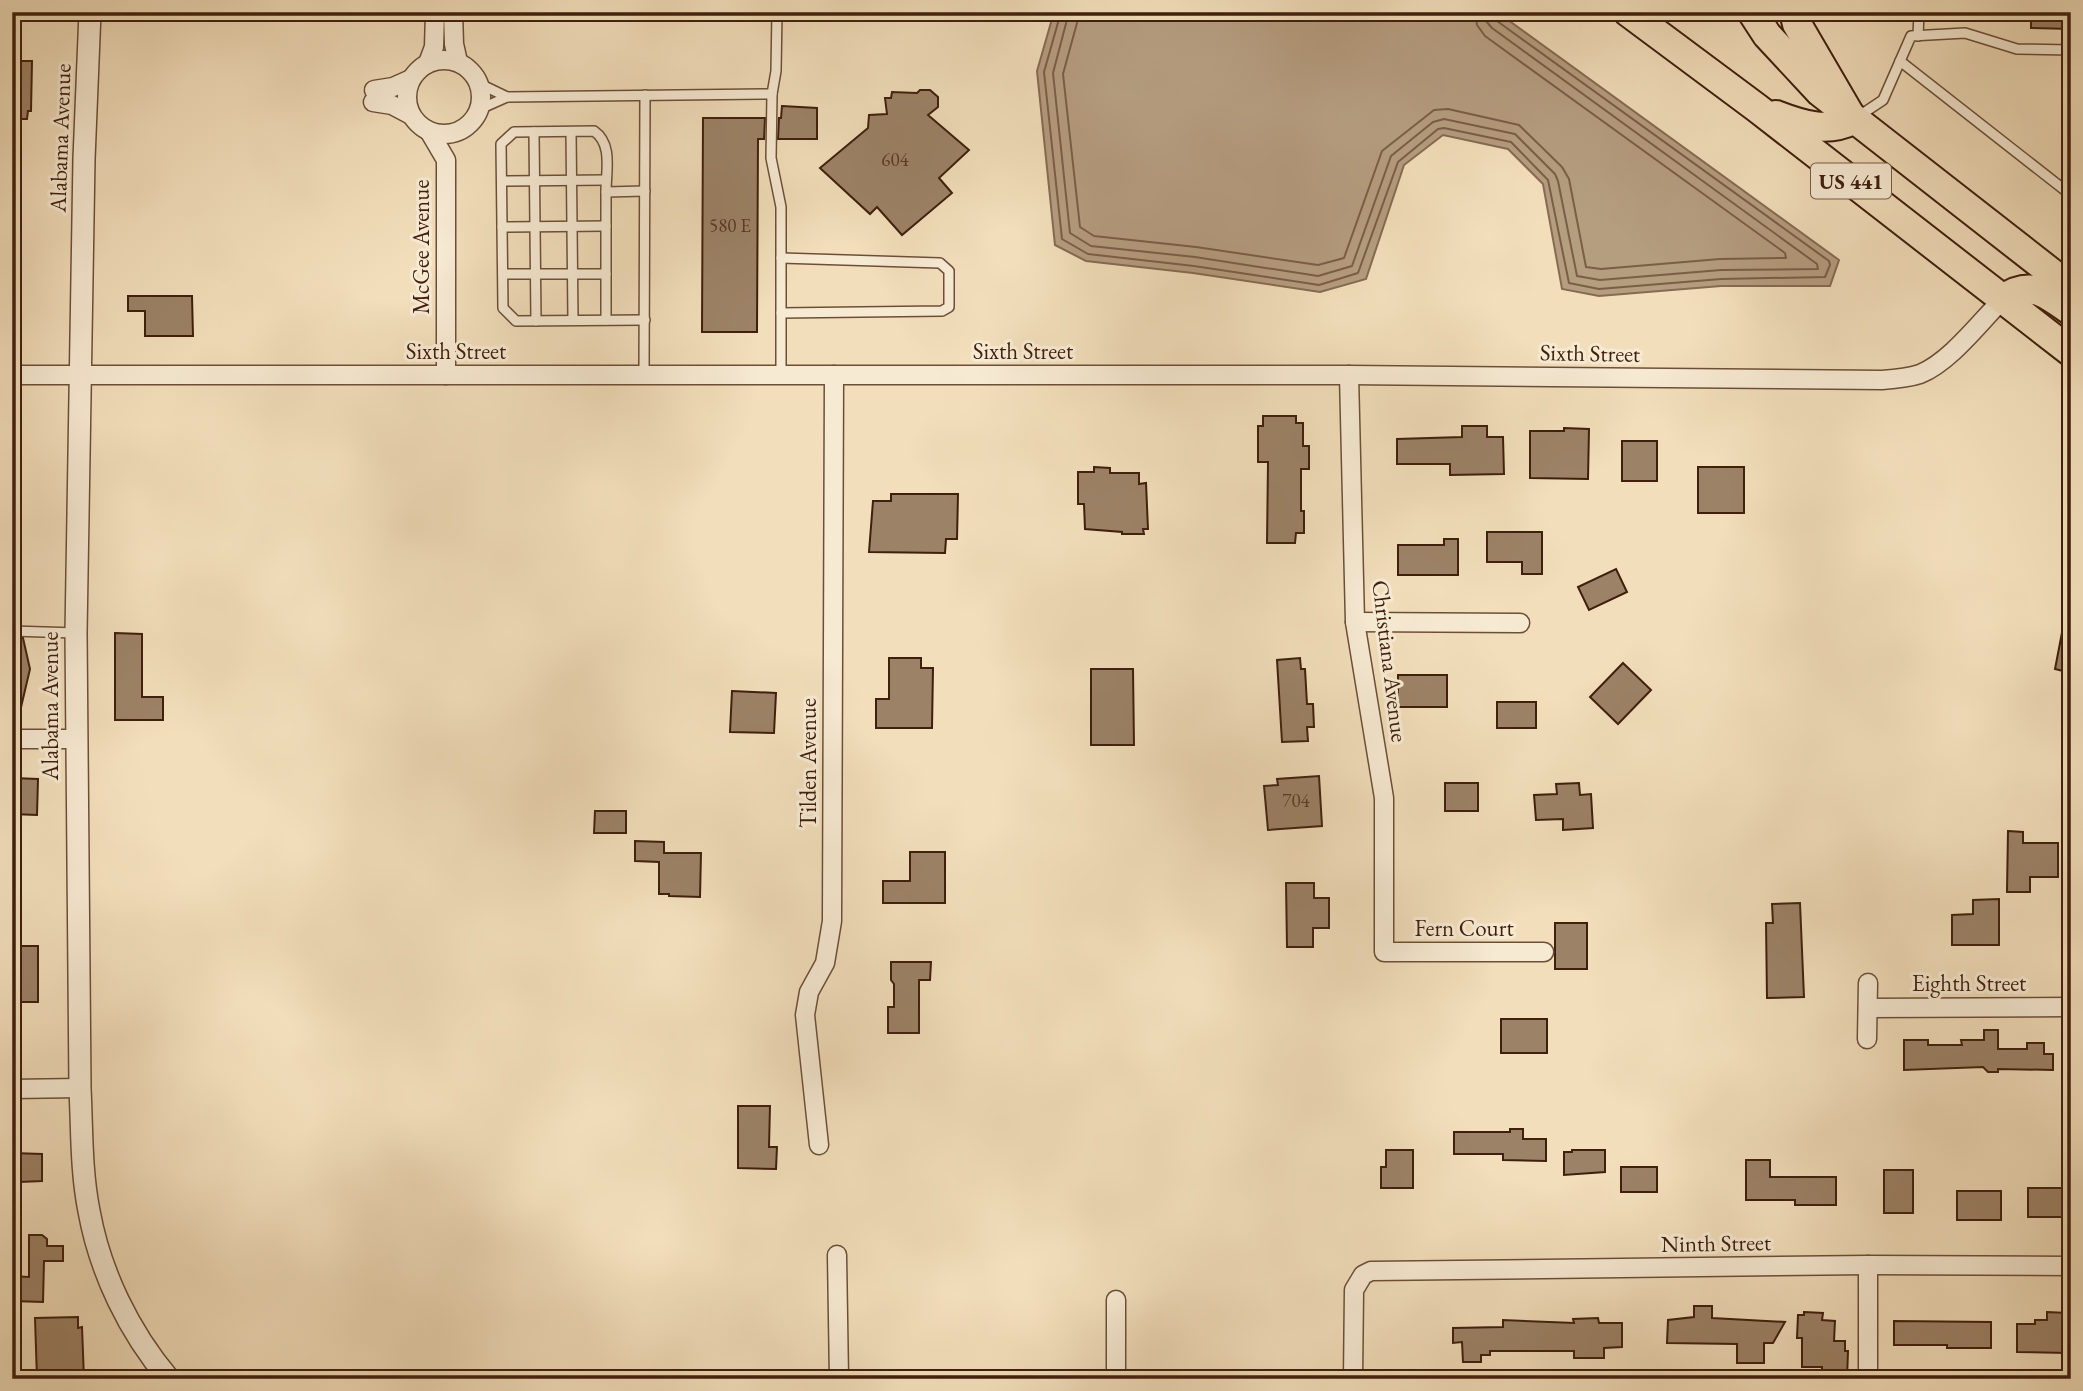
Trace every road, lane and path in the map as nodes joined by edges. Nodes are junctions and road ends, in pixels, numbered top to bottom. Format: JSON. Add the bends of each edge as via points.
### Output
{"nodes":[{"id":1,"x":90,"y":12,"type":"edge"},
{"id":2,"x":435,"y":12,"type":"edge"},
{"id":3,"x":453,"y":12,"type":"edge"},
{"id":4,"x":776,"y":12,"type":"edge"},
{"id":5,"x":1628,"y":12,"type":"edge"},
{"id":6,"x":1752,"y":12,"type":"edge"},
{"id":7,"x":1794,"y":12,"type":"edge"},
{"id":8,"x":1919,"y":12,"type":"edge"},
{"id":9,"x":1918,"y":36,"type":"junction"},
{"id":10,"x":2071,"y":50,"type":"edge"},
{"id":11,"x":1900,"y":61,"type":"junction"},
{"id":12,"x":458,"y":62,"type":"junction"},
{"id":13,"x":428,"y":63,"type":"junction"},
{"id":14,"x":411,"y":79,"type":"junction"},
{"id":15,"x":480,"y":84,"type":"junction"},
{"id":16,"x":772,"y":94,"type":"junction"},
{"id":17,"x":645,"y":95,"type":"junction"},
{"id":18,"x":508,"y":97,"type":"junction"},
{"id":19,"x":1757,"y":108,"type":"junction"},
{"id":20,"x":480,"y":109,"type":"junction"},
{"id":21,"x":411,"y":115,"type":"junction"},
{"id":22,"x":1853,"y":120,"type":"junction"},
{"id":23,"x":465,"y":128,"type":"junction"},
{"id":24,"x":429,"y":131,"type":"junction"},
{"id":25,"x":534,"y":132,"type":"junction"},
{"id":26,"x":571,"y":132,"type":"junction"},
{"id":27,"x":446,"y":160,"type":"junction"},
{"id":28,"x":571,"y":180,"type":"junction"},
{"id":29,"x":606,"y":180,"type":"junction"},
{"id":30,"x":502,"y":181,"type":"junction"},
{"id":31,"x":534,"y":181,"type":"junction"},
{"id":32,"x":645,"y":191,"type":"junction"},
{"id":33,"x":606,"y":192,"type":"junction"},
{"id":34,"x":2071,"y":195,"type":"edge"},
{"id":35,"x":606,"y":226,"type":"junction"},
{"id":36,"x":502,"y":227,"type":"junction"},
{"id":37,"x":535,"y":227,"type":"junction"},
{"id":38,"x":572,"y":227,"type":"junction"},
{"id":39,"x":781,"y":258,"type":"junction"},
{"id":40,"x":503,"y":274,"type":"junction"},
{"id":41,"x":535,"y":274,"type":"junction"},
{"id":42,"x":572,"y":274,"type":"junction"},
{"id":43,"x":606,"y":274,"type":"junction"},
{"id":44,"x":2071,"y":288,"type":"edge"},
{"id":45,"x":2003,"y":299,"type":"junction"},
{"id":46,"x":2071,"y":311,"type":"edge"},
{"id":47,"x":780,"y":313,"type":"junction"},
{"id":48,"x":573,"y":320,"type":"junction"},
{"id":49,"x":606,"y":320,"type":"junction"},
{"id":50,"x":645,"y":320,"type":"junction"},
{"id":51,"x":536,"y":321,"type":"junction"},
{"id":52,"x":2071,"y":352,"type":"edge"},
{"id":53,"x":79,"y":374,"type":"junction"},
{"id":54,"x":12,"y":375,"type":"edge"},
{"id":55,"x":446,"y":375,"type":"junction"},
{"id":56,"x":644,"y":375,"type":"junction"},
{"id":57,"x":780,"y":375,"type":"junction"},
{"id":58,"x":834,"y":375,"type":"junction"},
{"id":59,"x":1349,"y":375,"type":"junction"},
{"id":60,"x":1355,"y":622,"type":"junction"},
{"id":61,"x":1520,"y":623,"type":"dead end"},
{"id":62,"x":12,"y":631,"type":"edge"},
{"id":63,"x":76,"y":633,"type":"junction"},
{"id":64,"x":12,"y":739,"type":"edge"},
{"id":65,"x":75,"y":739,"type":"junction"},
{"id":66,"x":1384,"y":952,"type":"joint"},
{"id":67,"x":1544,"y":953,"type":"dead end"},
{"id":68,"x":1868,"y":983,"type":"dead end"},
{"id":69,"x":2071,"y":1007,"type":"edge"},
{"id":70,"x":1868,"y":1008,"type":"junction"},
{"id":71,"x":1867,"y":1039,"type":"dead end"},
{"id":72,"x":12,"y":1088,"type":"edge"},
{"id":73,"x":80,"y":1088,"type":"junction"},
{"id":74,"x":818,"y":1144,"type":"dead end"},
{"id":75,"x":837,"y":1255,"type":"dead end"},
{"id":76,"x":1868,"y":1265,"type":"junction"},
{"id":77,"x":2071,"y":1266,"type":"edge"},
{"id":78,"x":1116,"y":1300,"type":"dead end"},
{"id":79,"x":169,"y":1379,"type":"edge"},
{"id":80,"x":839,"y":1379,"type":"edge"},
{"id":81,"x":1116,"y":1379,"type":"edge"},
{"id":82,"x":1353,"y":1379,"type":"edge"},
{"id":83,"x":1868,"y":1379,"type":"edge"}],
"edges":[{"from":1,"to":53,"type":"street","name":"Alabama Avenue"},
{"from":2,"to":13,"type":"street"},
{"from":3,"to":12,"type":"street"},
{"from":4,"to":16,"type":"lane"},
{"from":5,"to":19,"type":"main road","number":"US 441"},
{"from":6,"to":22,"type":"main road","number":"US 441","via":[[1793,66]]},
{"from":7,"to":22,"type":"main road"},
{"from":8,"to":9,"type":"lane"},
{"from":9,"to":10,"type":"lane","via":[[1965,33],[2017,48]]},
{"from":9,"to":11,"type":"lane","via":[[1911,36]]},
{"from":11,"to":22,"type":"lane","via":[[1883,100]]},
{"from":11,"to":34,"type":"lane"},
{"from":12,"to":13,"type":"street"},
{"from":12,"to":15,"type":"street"},
{"from":13,"to":14,"type":"street"},
{"from":14,"to":21,"type":"street","via":[[407,91]]},
{"from":14,"to":21,"type":"street","via":[[373,96]]},
{"from":15,"to":18,"type":"lane"},
{"from":15,"to":20,"type":"street"},
{"from":16,"to":17,"type":"lane"},
{"from":16,"to":39,"type":"lane","via":[[771,158],[780,207]]},
{"from":17,"to":18,"type":"lane"},
{"from":17,"to":32,"type":"lane"},
{"from":18,"to":20,"type":"lane"},
{"from":19,"to":22,"type":"main road","via":[[1825,128]]},
{"from":19,"to":45,"type":"main road","number":"US 441"},
{"from":20,"to":23,"type":"street"},
{"from":21,"to":24,"type":"street"},
{"from":22,"to":44,"type":"main road","number":"US 441"},
{"from":23,"to":24,"type":"street","via":[[441,134]]},
{"from":23,"to":27,"type":"street","name":"McGee Avenue"},
{"from":24,"to":27,"type":"street","name":"McGee Avenue"},
{"from":25,"to":26,"type":"lane"},
{"from":25,"to":30,"type":"lane","via":[[514,132],[501,144]]},
{"from":25,"to":31,"type":"lane"},
{"from":26,"to":28,"type":"lane"},
{"from":26,"to":29,"type":"lane","via":[[594,131],[602,136]]},
{"from":27,"to":55,"type":"street","name":"McGee Avenue"},
{"from":28,"to":29,"type":"lane"},
{"from":28,"to":31,"type":"lane"},
{"from":28,"to":38,"type":"lane"},
{"from":29,"to":33,"type":"lane"},
{"from":30,"to":31,"type":"lane"},
{"from":30,"to":36,"type":"lane"},
{"from":31,"to":37,"type":"lane"},
{"from":32,"to":33,"type":"lane"},
{"from":32,"to":50,"type":"lane"},
{"from":33,"to":35,"type":"lane"},
{"from":35,"to":38,"type":"lane"},
{"from":35,"to":43,"type":"lane"},
{"from":36,"to":37,"type":"lane"},
{"from":36,"to":40,"type":"lane"},
{"from":37,"to":38,"type":"lane"},
{"from":37,"to":41,"type":"lane"},
{"from":38,"to":42,"type":"lane"},
{"from":39,"to":47,"type":"lane"},
{"from":39,"to":47,"type":"lane","via":[[940,263],[949,271],[949,307],[942,311]]},
{"from":40,"to":41,"type":"lane"},
{"from":40,"to":51,"type":"lane","via":[[503,308],[516,321]]},
{"from":41,"to":42,"type":"lane"},
{"from":41,"to":51,"type":"lane"},
{"from":42,"to":43,"type":"lane"},
{"from":42,"to":48,"type":"lane"},
{"from":43,"to":49,"type":"lane"},
{"from":45,"to":46,"type":"main road","via":[[2013,292],[2035,289]]},
{"from":45,"to":52,"type":"main road","number":"US 441"},
{"from":45,"to":59,"type":"street","name":"Sixth Street","via":[[1937,364],[1903,378]]},
{"from":47,"to":57,"type":"lane"},
{"from":48,"to":49,"type":"lane"},
{"from":48,"to":51,"type":"lane"},
{"from":49,"to":50,"type":"lane"},
{"from":50,"to":56,"type":"lane"},
{"from":53,"to":54,"type":"street","name":"Sixth Street"},
{"from":53,"to":55,"type":"street","name":"Sixth Street"},
{"from":53,"to":63,"type":"street","name":"Alabama Avenue"},
{"from":55,"to":56,"type":"street","name":"Sixth Street"},
{"from":56,"to":57,"type":"street","name":"Sixth Street"},
{"from":57,"to":58,"type":"street","name":"Sixth Street"},
{"from":58,"to":59,"type":"street","name":"Sixth Street"},
{"from":58,"to":74,"type":"street","name":"Tilden Avenue","via":[[832,921],[825,963],[808,992],[805,1015]]},
{"from":59,"to":60,"type":"street","name":"Christiana Avenue"},
{"from":60,"to":61,"type":"street"},
{"from":60,"to":66,"type":"street","name":"Christiana Avenue","via":[[1384,797]]},
{"from":62,"to":63,"type":"lane"},
{"from":63,"to":65,"type":"street","name":"Alabama Avenue"},
{"from":64,"to":65,"type":"street"},
{"from":65,"to":73,"type":"street","name":"Alabama Avenue"},
{"from":66,"to":67,"type":"street","name":"Fern Court"},
{"from":68,"to":70,"type":"street"},
{"from":69,"to":70,"type":"street","name":"Eighth Street"},
{"from":70,"to":71,"type":"street"},
{"from":72,"to":73,"type":"street"},
{"from":73,"to":79,"type":"street","name":"Alabama Avenue","via":[[85,1184],[95,1237],[128,1318]]},
{"from":75,"to":80,"type":"street"},
{"from":76,"to":77,"type":"street","name":"Ninth Street"},
{"from":76,"to":82,"type":"street","name":"Ninth Street","via":[[1371,1270],[1354,1290]]},
{"from":76,"to":83,"type":"street"},
{"from":78,"to":81,"type":"street"}]}
